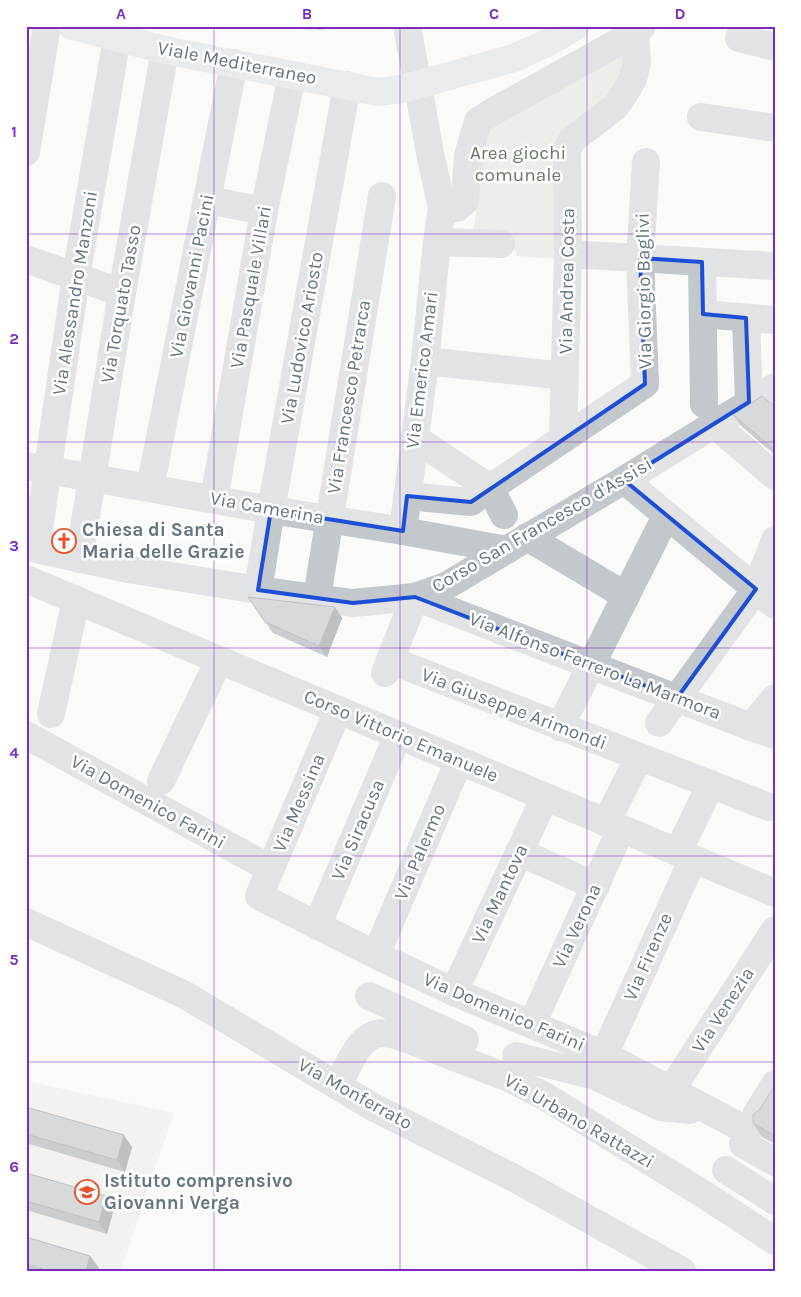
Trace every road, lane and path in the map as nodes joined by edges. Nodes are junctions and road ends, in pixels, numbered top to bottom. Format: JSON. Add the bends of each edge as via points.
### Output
{"nodes":[{"id":1,"x":47,"y":26,"type":"edge"},
{"id":2,"x":72,"y":26,"type":"edge"},
{"id":3,"x":407,"y":26,"type":"edge"},
{"id":4,"x":576,"y":26,"type":"edge"},
{"id":5,"x":639,"y":29,"type":"edge"},
{"id":6,"x":117,"y":38,"type":"junction"},
{"id":7,"x":739,"y":38,"type":"dead end"},
{"id":8,"x":775,"y":48,"type":"edge"},
{"id":9,"x":166,"y":50,"type":"junction"},
{"id":10,"x":234,"y":63,"type":"junction"},
{"id":11,"x":292,"y":75,"type":"junction"},
{"id":12,"x":347,"y":86,"type":"junction"},
{"id":13,"x":701,"y":117,"type":"dead end"},
{"id":14,"x":775,"y":128,"type":"edge"},
{"id":15,"x":26,"y":152,"type":"edge"},
{"id":16,"x":646,"y":162,"type":"dead end"},
{"id":17,"x":382,"y":196,"type":"dead end"},
{"id":18,"x":208,"y":200,"type":"junction"},
{"id":19,"x":442,"y":208,"type":"junction"},
{"id":20,"x":264,"y":211,"type":"junction"},
{"id":21,"x":437,"y":242,"type":"junction"},
{"id":22,"x":501,"y":244,"type":"dead end"},
{"id":23,"x":568,"y":254,"type":"junction"},
{"id":24,"x":640,"y":258,"type":"junction"},
{"id":25,"x":26,"y":259,"type":"edge"},
{"id":26,"x":702,"y":262,"type":"junction"},
{"id":27,"x":775,"y":266,"type":"edge"},
{"id":28,"x":76,"y":277,"type":"junction"},
{"id":29,"x":122,"y":293,"type":"junction"},
{"id":30,"x":703,"y":314,"type":"junction"},
{"id":31,"x":746,"y":318,"type":"junction"},
{"id":32,"x":775,"y":320,"type":"edge"},
{"id":33,"x":424,"y":361,"type":"junction"},
{"id":34,"x":565,"y":376,"type":"junction"},
{"id":35,"x":775,"y":387,"type":"edge"},
{"id":36,"x":749,"y":402,"type":"junction"},
{"id":37,"x":709,"y":414,"type":"junction"},
{"id":38,"x":414,"y":438,"type":"junction"},
{"id":39,"x":563,"y":438,"type":"junction"},
{"id":40,"x":37,"y":468,"type":"edge"},
{"id":41,"x":775,"y":476,"type":"edge"},
{"id":42,"x":92,"y":478,"type":"junction"},
{"id":43,"x":624,"y":480,"type":"junction"},
{"id":44,"x":150,"y":488,"type":"junction"},
{"id":45,"x":490,"y":488,"type":"junction"},
{"id":46,"x":407,"y":496,"type":"junction"},
{"id":47,"x":214,"y":499,"type":"junction"},
{"id":48,"x":270,"y":510,"type":"junction"},
{"id":49,"x":504,"y":515,"type":"dead end"},
{"id":50,"x":666,"y":516,"type":"junction"},
{"id":51,"x":330,"y":519,"type":"junction"},
{"id":52,"x":403,"y":531,"type":"junction"},
{"id":53,"x":775,"y":540,"type":"edge"},
{"id":54,"x":517,"y":543,"type":"junction"},
{"id":55,"x":31,"y":548,"type":"edge"},
{"id":56,"x":79,"y":559,"type":"junction"},
{"id":57,"x":26,"y":579,"type":"edge"},
{"id":58,"x":258,"y":590,"type":"junction"},
{"id":59,"x":415,"y":596,"type":"junction"},
{"id":60,"x":626,"y":596,"type":"junction"},
{"id":61,"x":317,"y":597,"type":"junction"},
{"id":62,"x":765,"y":597,"type":"edge"},
{"id":63,"x":76,"y":600,"type":"junction"},
{"id":64,"x":219,"y":660,"type":"junction"},
{"id":65,"x":591,"y":665,"type":"junction"},
{"id":66,"x":677,"y":698,"type":"junction"},
{"id":67,"x":775,"y":698,"type":"edge"},
{"id":68,"x":338,"y":710,"type":"junction"},
{"id":69,"x":51,"y":714,"type":"dead end"},
{"id":70,"x":659,"y":723,"type":"dead end"},
{"id":71,"x":560,"y":727,"type":"junction"},
{"id":72,"x":763,"y":731,"type":"edge"},
{"id":73,"x":26,"y":735,"type":"edge"},
{"id":74,"x":398,"y":735,"type":"junction"},
{"id":75,"x":639,"y":757,"type":"junction"},
{"id":76,"x":459,"y":761,"type":"junction"},
{"id":77,"x":161,"y":781,"type":"dead end"},
{"id":78,"x":711,"y":784,"type":"junction"},
{"id":79,"x":545,"y":797,"type":"junction"},
{"id":80,"x":769,"y":807,"type":"dead end"},
{"id":81,"x":614,"y":826,"type":"junction"},
{"id":82,"x":519,"y":852,"type":"junction"},
{"id":83,"x":685,"y":856,"type":"junction"},
{"id":84,"x":271,"y":869,"type":"junction"},
{"id":85,"x":596,"y":886,"type":"junction"},
{"id":86,"x":775,"y":893,"type":"edge"},
{"id":87,"x":259,"y":896,"type":"joint"},
{"id":88,"x":26,"y":922,"type":"edge"},
{"id":89,"x":317,"y":926,"type":"junction"},
{"id":90,"x":775,"y":930,"type":"edge"},
{"id":91,"x":381,"y":943,"type":"dead end"},
{"id":92,"x":454,"y":992,"type":"junction"},
{"id":93,"x":369,"y":996,"type":"dead end"},
{"id":94,"x":532,"y":1024,"type":"junction"},
{"id":95,"x":464,"y":1040,"type":"dead end"},
{"id":96,"x":604,"y":1055,"type":"junction"},
{"id":97,"x":516,"y":1056,"type":"dead end"},
{"id":98,"x":775,"y":1084,"type":"edge"},
{"id":99,"x":338,"y":1086,"type":"junction"},
{"id":100,"x":671,"y":1090,"type":"junction"},
{"id":101,"x":690,"y":1110,"type":"dead end"},
{"id":102,"x":749,"y":1130,"type":"junction"},
{"id":103,"x":775,"y":1162,"type":"edge"},
{"id":104,"x":726,"y":1170,"type":"dead end"},
{"id":105,"x":775,"y":1201,"type":"edge"},
{"id":106,"x":775,"y":1240,"type":"edge"},
{"id":107,"x":645,"y":1262,"type":"edge"},
{"id":108,"x":682,"y":1271,"type":"edge"}],
"edges":[{"from":1,"to":15,"type":"street"},
{"from":2,"to":6,"type":"main road","name":"Viale Mediterraneo"},
{"from":3,"to":19,"type":"street"},
{"from":4,"to":12,"type":"main road","name":"Viale Mediterraneo","via":[[547,44],[514,58],[429,82],[378,92]]},
{"from":5,"to":19,"type":"street","via":[[478,122],[468,156],[465,201],[457,208]]},
{"from":5,"to":23,"type":"street","name":"Via Andrea Costa","via":[[637,62],[624,96],[615,107],[572,140],[568,149]]},
{"from":6,"to":9,"type":"main road","name":"Viale Mediterraneo"},
{"from":6,"to":28,"type":"street","name":"Via Alessandro Manzoni"},
{"from":7,"to":8,"type":"street"},
{"from":9,"to":10,"type":"main road","name":"Viale Mediterraneo"},
{"from":9,"to":29,"type":"street","name":"Via Torquato Tasso"},
{"from":10,"to":11,"type":"main road","name":"Viale Mediterraneo"},
{"from":10,"to":18,"type":"street","name":"Via Giovanni Pacini"},
{"from":11,"to":12,"type":"main road","name":"Viale Mediterraneo"},
{"from":11,"to":20,"type":"street","name":"Via Pasquale Villari"},
{"from":12,"to":48,"type":"street","name":"Via Ludovico Ariosto"},
{"from":13,"to":14,"type":"street"},
{"from":16,"to":24,"type":"street","name":"Via Giorgio Baglivi"},
{"from":17,"to":51,"type":"street","name":"Via Francesco Petrarca"},
{"from":18,"to":20,"type":"street"},
{"from":18,"to":44,"type":"street","name":"Via Giovanni Pacini"},
{"from":19,"to":21,"type":"street","name":"Via Emerico Amari"},
{"from":20,"to":47,"type":"street","name":"Via Pasquale Villari"},
{"from":21,"to":22,"type":"street"},
{"from":21,"to":33,"type":"street","name":"Via Emerico Amari"},
{"from":23,"to":24,"type":"street"},
{"from":23,"to":34,"type":"street","name":"Via Andrea Costa"},
{"from":24,"to":26,"type":"street"},
{"from":24,"to":39,"type":"street","name":"Via Giorgio Baglivi","via":[[645,384]]},
{"from":25,"to":28,"type":"street"},
{"from":26,"to":27,"type":"street"},
{"from":26,"to":30,"type":"street"},
{"from":28,"to":29,"type":"street"},
{"from":28,"to":40,"type":"street","name":"Via Alessandro Manzoni"},
{"from":29,"to":42,"type":"street","name":"Via Torquato Tasso"},
{"from":30,"to":31,"type":"street"},
{"from":30,"to":37,"type":"street"},
{"from":31,"to":32,"type":"street"},
{"from":31,"to":36,"type":"street"},
{"from":33,"to":34,"type":"street"},
{"from":33,"to":38,"type":"street","name":"Via Emerico Amari"},
{"from":34,"to":39,"type":"street","name":"Via Andrea Costa"},
{"from":35,"to":36,"type":"street","name":"Corso San Francesco d'Assisi"},
{"from":36,"to":37,"type":"street","name":"Corso San Francesco d'Assisi"},
{"from":37,"to":41,"type":"street"},
{"from":37,"to":43,"type":"street","name":"Corso San Francesco d'Assisi"},
{"from":38,"to":45,"type":"street"},
{"from":38,"to":46,"type":"street","name":"Via Emerico Amari"},
{"from":39,"to":45,"type":"street","name":"Via Giorgio Baglivi"},
{"from":40,"to":42,"type":"street","name":"Via Camerina"},
{"from":40,"to":55,"type":"street","name":"Via Alessandro Manzoni"},
{"from":42,"to":44,"type":"street","name":"Via Camerina"},
{"from":42,"to":56,"type":"street","name":"Via Torquato Tasso"},
{"from":43,"to":50,"type":"street"},
{"from":43,"to":54,"type":"street","name":"Corso San Francesco d'Assisi"},
{"from":44,"to":47,"type":"street","name":"Via Camerina"},
{"from":45,"to":46,"type":"street","name":"Via Giorgio Baglivi","via":[[471,502]]},
{"from":45,"to":49,"type":"street"},
{"from":46,"to":52,"type":"street","name":"Via Emerico Amari"},
{"from":47,"to":48,"type":"street","name":"Via Camerina"},
{"from":48,"to":51,"type":"street","name":"Via Camerina"},
{"from":48,"to":58,"type":"street","name":"Via Ludovico Ariosto"},
{"from":50,"to":60,"type":"street"},
{"from":50,"to":62,"type":"street"},
{"from":51,"to":52,"type":"street","name":"Via Camerina"},
{"from":51,"to":61,"type":"street","name":"Via Francesco Petrarca"},
{"from":52,"to":54,"type":"street","name":"Via Camerina"},
{"from":53,"to":62,"type":"street"},
{"from":54,"to":59,"type":"street","name":"Corso San Francesco d'Assisi","via":[[446,586]]},
{"from":54,"to":60,"type":"street"},
{"from":55,"to":56,"type":"street","name":"Corso San Francesco d'Assisi"},
{"from":56,"to":58,"type":"street","name":"Corso San Francesco d'Assisi"},
{"from":57,"to":63,"type":"street","name":"Corso Vittorio Emanuele"},
{"from":58,"to":61,"type":"street","name":"Corso San Francesco d'Assisi"},
{"from":59,"to":61,"type":"street","name":"Corso San Francesco d'Assisi","via":[[353,603]]},
{"from":59,"to":65,"type":"street","name":"Via Alfonso Ferrero La Marmora"},
{"from":59,"to":71,"type":"street","name":"Via Giuseppe Arimondi","via":[[387,667]]},
{"from":60,"to":65,"type":"street"},
{"from":62,"to":66,"type":"street"},
{"from":63,"to":64,"type":"street","name":"Corso Vittorio Emanuele"},
{"from":63,"to":69,"type":"street"},
{"from":64,"to":68,"type":"street","name":"Corso Vittorio Emanuele"},
{"from":64,"to":77,"type":"street"},
{"from":65,"to":66,"type":"street","name":"Via Alfonso Ferrero La Marmora"},
{"from":65,"to":71,"type":"street"},
{"from":66,"to":70,"type":"street"},
{"from":66,"to":72,"type":"street","name":"Via Alfonso Ferrero La Marmora"},
{"from":67,"to":72,"type":"street"},
{"from":68,"to":74,"type":"street","name":"Corso Vittorio Emanuele"},
{"from":68,"to":84,"type":"street","name":"Via Messina"},
{"from":71,"to":75,"type":"street","name":"Via Giuseppe Arimondi"},
{"from":73,"to":84,"type":"street","name":"Via Domenico Farini"},
{"from":74,"to":76,"type":"street","name":"Corso Vittorio Emanuele"},
{"from":74,"to":89,"type":"street","name":"Via Siracusa"},
{"from":75,"to":78,"type":"street","name":"Via Giuseppe Arimondi"},
{"from":75,"to":81,"type":"street"},
{"from":76,"to":79,"type":"street","name":"Corso Vittorio Emanuele"},
{"from":76,"to":91,"type":"street","name":"Via Palermo"},
{"from":78,"to":80,"type":"street","name":"Via Giuseppe Arimondi"},
{"from":78,"to":83,"type":"street"},
{"from":79,"to":81,"type":"street","name":"Corso Vittorio Emanuele"},
{"from":79,"to":82,"type":"street","name":"Via Mantova"},
{"from":81,"to":83,"type":"street","name":"Corso Vittorio Emanuele"},
{"from":81,"to":85,"type":"street","name":"Via Verona"},
{"from":82,"to":85,"type":"street"},
{"from":82,"to":92,"type":"street","name":"Via Mantova"},
{"from":83,"to":86,"type":"street","name":"Corso Vittorio Emanuele"},
{"from":83,"to":96,"type":"street","name":"Via Firenze"},
{"from":84,"to":87,"type":"street","name":"Via Messina"},
{"from":85,"to":94,"type":"street","name":"Via Verona"},
{"from":87,"to":89,"type":"street","name":"Via Domenico Farini"},
{"from":88,"to":99,"type":"street","name":"Via Monferrato","via":[[185,995]]},
{"from":89,"to":92,"type":"street","name":"Via Domenico Farini"},
{"from":90,"to":100,"type":"street","name":"Via Venezia"},
{"from":92,"to":94,"type":"street","name":"Via Domenico Farini"},
{"from":93,"to":95,"type":"street"},
{"from":94,"to":96,"type":"street","name":"Via Domenico Farini"},
{"from":96,"to":100,"type":"street","name":"Via Domenico Farini"},
{"from":97,"to":101,"type":"street","via":[[594,1076],[661,1107]]},
{"from":98,"to":102,"type":"street"},
{"from":99,"to":106,"type":"street","name":"Via Urbano Rattazzi","via":[[355,1052],[366,1039],[379,1033],[396,1034],[509,1078],[546,1097]]},
{"from":99,"to":107,"type":"street","name":"Via Monferrato","via":[[516,1179]]},
{"from":100,"to":102,"type":"street","name":"Via Domenico Farini"},
{"from":102,"to":103,"type":"street","name":"Via Domenico Farini"},
{"from":104,"to":105,"type":"street"},
{"from":107,"to":108,"type":"street","name":"Via Monferrato"}]}
